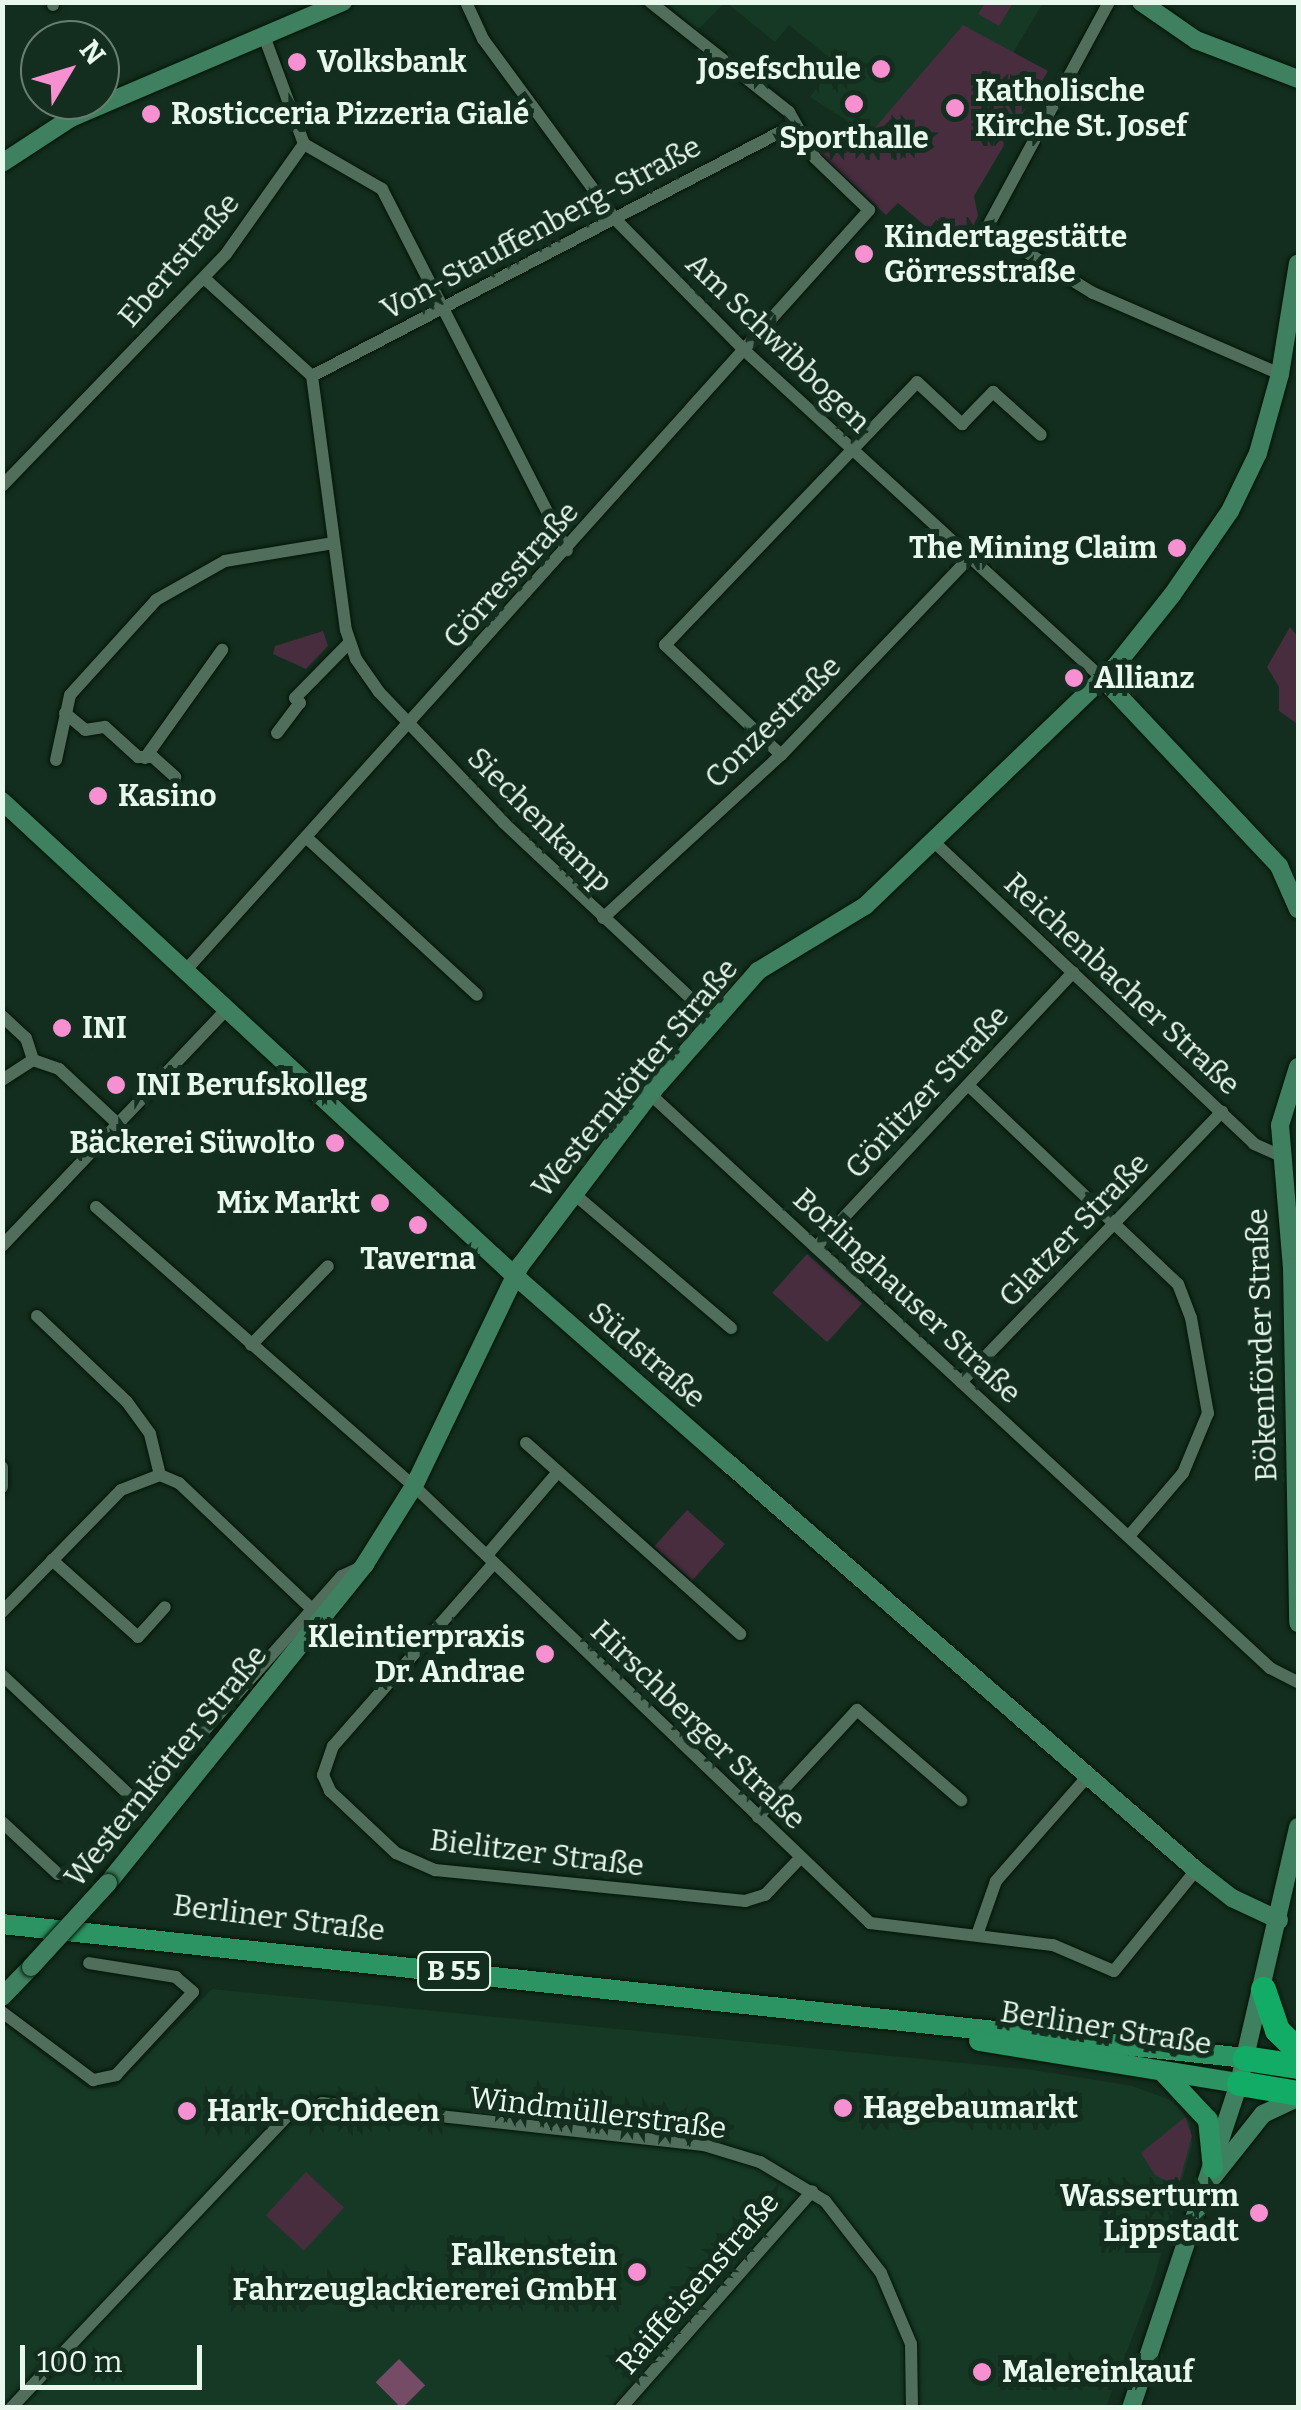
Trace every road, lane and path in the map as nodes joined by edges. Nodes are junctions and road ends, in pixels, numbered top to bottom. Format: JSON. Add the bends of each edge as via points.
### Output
{"nodes":[{"id":1,"x":344,"y":2,"type":"edge"},
{"id":2,"x":466,"y":2,"type":"edge"},
{"id":3,"x":650,"y":2,"type":"edge"},
{"id":4,"x":1109,"y":2,"type":"edge"},
{"id":5,"x":1141,"y":2,"type":"edge"},
{"id":6,"x":264,"y":36,"type":"junction"},
{"id":7,"x":1298,"y":79,"type":"edge"},
{"id":8,"x":794,"y":124,"type":"junction"},
{"id":9,"x":304,"y":144,"type":"junction"},
{"id":10,"x":6,"y":154,"type":"edge"},
{"id":11,"x":615,"y":219,"type":"junction"},
{"id":12,"x":1298,"y":263,"type":"edge"},
{"id":13,"x":204,"y":278,"type":"junction"},
{"id":14,"x":442,"y":309,"type":"junction"},
{"id":15,"x":744,"y":350,"type":"junction"},
{"id":16,"x":1280,"y":374,"type":"junction"},
{"id":17,"x":312,"y":376,"type":"junction"},
{"id":18,"x":1040,"y":435,"type":"dead end"},
{"id":19,"x":852,"y":449,"type":"junction"},
{"id":20,"x":2,"y":486,"type":"edge"},
{"id":21,"x":334,"y":544,"type":"junction"},
{"id":22,"x":568,"y":550,"type":"junction"},
{"id":23,"x":971,"y":556,"type":"junction"},
{"id":24,"x":348,"y":644,"type":"junction"},
{"id":25,"x":222,"y":650,"type":"dead end"},
{"id":26,"x":1102,"y":678,"type":"junction"},
{"id":27,"x":66,"y":713,"type":"junction"},
{"id":28,"x":409,"y":724,"type":"junction"},
{"id":29,"x":278,"y":734,"type":"dead end"},
{"id":30,"x":781,"y":755,"type":"junction"},
{"id":31,"x":145,"y":758,"type":"junction"},
{"id":32,"x":56,"y":760,"type":"dead end"},
{"id":33,"x":175,"y":777,"type":"dead end"},
{"id":34,"x":2,"y":801,"type":"edge"},
{"id":35,"x":307,"y":838,"type":"junction"},
{"id":36,"x":932,"y":841,"type":"junction"},
{"id":37,"x":1298,"y":909,"type":"edge"},
{"id":38,"x":603,"y":918,"type":"junction"},
{"id":39,"x":186,"y":970,"type":"junction"},
{"id":40,"x":1073,"y":972,"type":"junction"},
{"id":41,"x":478,"y":996,"type":"dead end"},
{"id":42,"x":228,"y":1008,"type":"junction"},
{"id":43,"x":2,"y":1016,"type":"edge"},
{"id":44,"x":713,"y":1018,"type":"junction"},
{"id":45,"x":33,"y":1060,"type":"junction"},
{"id":46,"x":1298,"y":1067,"type":"edge"},
{"id":47,"x":2,"y":1080,"type":"edge"},
{"id":48,"x":968,"y":1085,"type":"junction"},
{"id":49,"x":650,"y":1094,"type":"junction"},
{"id":50,"x":1222,"y":1112,"type":"junction"},
{"id":51,"x":120,"y":1126,"type":"junction"},
{"id":52,"x":1282,"y":1156,"type":"junction"},
{"id":53,"x":573,"y":1193,"type":"junction"},
{"id":54,"x":96,"y":1207,"type":"dead end"},
{"id":55,"x":1114,"y":1223,"type":"junction"},
{"id":56,"x":2,"y":1246,"type":"edge"},
{"id":57,"x":817,"y":1246,"type":"junction"},
{"id":58,"x":328,"y":1266,"type":"dead end"},
{"id":59,"x":515,"y":1276,"type":"junction"},
{"id":60,"x":37,"y":1316,"type":"dead end"},
{"id":61,"x":731,"y":1328,"type":"dead end"},
{"id":62,"x":252,"y":1344,"type":"junction"},
{"id":63,"x":961,"y":1382,"type":"junction"},
{"id":64,"x":1296,"y":1411,"type":"edge"},
{"id":65,"x":526,"y":1443,"type":"dead end"},
{"id":66,"x":2,"y":1468,"type":"edge"},
{"id":67,"x":558,"y":1472,"type":"junction"},
{"id":68,"x":160,"y":1476,"type":"junction"},
{"id":69,"x":2,"y":1486,"type":"edge"},
{"id":70,"x":414,"y":1486,"type":"junction"},
{"id":71,"x":1129,"y":1536,"type":"junction"},
{"id":72,"x":490,"y":1559,"type":"junction"},
{"id":73,"x":52,"y":1560,"type":"junction"},
{"id":74,"x":365,"y":1564,"type":"junction"},
{"id":75,"x":165,"y":1607,"type":"dead end"},
{"id":76,"x":312,"y":1609,"type":"junction"},
{"id":77,"x":2,"y":1612,"type":"edge"},
{"id":78,"x":1298,"y":1624,"type":"edge"},
{"id":79,"x":740,"y":1634,"type":"dead end"},
{"id":80,"x":2,"y":1675,"type":"edge"},
{"id":81,"x":1298,"y":1682,"type":"edge"},
{"id":82,"x":1088,"y":1776,"type":"junction"},
{"id":83,"x":961,"y":1800,"type":"dead end"},
{"id":84,"x":140,"y":1805,"type":"junction"},
{"id":85,"x":758,"y":1817,"type":"junction"},
{"id":86,"x":2,"y":1822,"type":"edge"},
{"id":87,"x":1298,"y":1827,"type":"edge"},
{"id":88,"x":801,"y":1858,"type":"junction"},
{"id":89,"x":1196,"y":1870,"type":"junction"},
{"id":90,"x":1279,"y":1920,"type":"junction"},
{"id":91,"x":2,"y":1924,"type":"edge"},
{"id":92,"x":978,"y":1935,"type":"junction"},
{"id":93,"x":89,"y":1963,"type":"dead end"},
{"id":94,"x":1263,"y":1989,"type":"junction"},
{"id":95,"x":2,"y":1997,"type":"edge"},
{"id":96,"x":2,"y":2012,"type":"edge"},
{"id":97,"x":904,"y":2024,"type":"junction"},
{"id":98,"x":1298,"y":2050,"type":"edge"},
{"id":99,"x":1298,"y":2066,"type":"edge"},
{"id":100,"x":1242,"y":2070,"type":"junction"},
{"id":101,"x":1164,"y":2073,"type":"junction"},
{"id":102,"x":1298,"y":2095,"type":"edge"},
{"id":103,"x":1211,"y":2175,"type":"junction"},
{"id":104,"x":812,"y":2191,"type":"junction"},
{"id":105,"x":11,"y":2408,"type":"edge"},
{"id":106,"x":621,"y":2408,"type":"edge"},
{"id":107,"x":912,"y":2408,"type":"edge"},
{"id":108,"x":1131,"y":2408,"type":"edge"}],
"edges":[{"from":1,"to":6,"type":"street"},
{"from":2,"to":11,"type":"street","name":"Am Schwibbogen","via":[[483,40]]},
{"from":3,"to":8,"type":"street","via":[[789,112]]},
{"from":4,"to":16,"type":"street","via":[[986,219],[992,234],[1093,293]]},
{"from":5,"to":7,"type":"street","via":[[1196,40]]},
{"from":6,"to":9,"type":"street"},
{"from":6,"to":10,"type":"street","via":[[71,118]]},
{"from":8,"to":11,"type":"street","name":"Von-Stauffenberg-Straße"},
{"from":8,"to":15,"type":"street","name":"Görresstraße","via":[[815,158],[868,210]]},
{"from":9,"to":13,"type":"street","name":"Ebertstraße"},
{"from":9,"to":14,"type":"street","via":[[382,189]]},
{"from":11,"to":14,"type":"street","name":"Von-Stauffenberg-Straße"},
{"from":11,"to":15,"type":"street","name":"Am Schwibbogen"},
{"from":12,"to":16,"type":"street"},
{"from":13,"to":17,"type":"street"},
{"from":13,"to":20,"type":"street","name":"Ebertstraße"},
{"from":14,"to":17,"type":"street","name":"Von-Stauffenberg-Straße"},
{"from":14,"to":22,"type":"street"},
{"from":15,"to":19,"type":"street","name":"Am Schwibbogen"},
{"from":15,"to":22,"type":"street","name":"Görresstraße"},
{"from":16,"to":26,"type":"street","via":[[1258,452],[1230,510],[1152,621]]},
{"from":17,"to":21,"type":"street","name":"Siechenkamp"},
{"from":18,"to":19,"type":"street","via":[[993,392],[962,424],[917,382]]},
{"from":19,"to":23,"type":"street","name":"Am Schwibbogen"},
{"from":19,"to":30,"type":"street","via":[[665,645]]},
{"from":21,"to":24,"type":"street","name":"Siechenkamp"},
{"from":21,"to":27,"type":"street","via":[[225,560],[190,576],[156,600],[82,680]]},
{"from":22,"to":28,"type":"street","name":"Görresstraße"},
{"from":23,"to":26,"type":"street","name":"Am Schwibbogen"},
{"from":23,"to":30,"type":"street","name":"Conzestraße"},
{"from":24,"to":28,"type":"street","name":"Siechenkamp"},
{"from":24,"to":29,"type":"street","via":[[294,698],[300,704]]},
{"from":25,"to":31,"type":"street"},
{"from":26,"to":36,"type":"street","name":"Westernkötter Straße"},
{"from":26,"to":37,"type":"street","via":[[1279,866]]},
{"from":27,"to":31,"type":"street","via":[[85,730],[105,726]]},
{"from":27,"to":32,"type":"street"},
{"from":28,"to":35,"type":"street","name":"Görresstraße"},
{"from":28,"to":38,"type":"street","name":"Siechenkamp"},
{"from":30,"to":38,"type":"street","name":"Conzestraße"},
{"from":31,"to":33,"type":"street","via":[[153,757]]},
{"from":34,"to":39,"type":"street","name":"Südstraße"},
{"from":35,"to":39,"type":"street","name":"Görresstraße"},
{"from":35,"to":41,"type":"street"},
{"from":36,"to":40,"type":"street","name":"Reichenbacher Straße"},
{"from":36,"to":44,"type":"street","name":"Westernkötter Straße","via":[[864,906],[758,972]]},
{"from":38,"to":44,"type":"street","name":"Siechenkamp"},
{"from":39,"to":42,"type":"street","name":"Südstraße"},
{"from":40,"to":48,"type":"street","name":"Görlitzer Straße"},
{"from":40,"to":50,"type":"street","name":"Reichenbacher Straße"},
{"from":42,"to":51,"type":"street"},
{"from":42,"to":59,"type":"street","name":"Südstraße"},
{"from":43,"to":45,"type":"street","via":[[26,1038]]},
{"from":44,"to":49,"type":"street","name":"Westernkötter Straße"},
{"from":45,"to":47,"type":"street"},
{"from":45,"to":51,"type":"street","via":[[60,1070]]},
{"from":46,"to":52,"type":"street","name":"Bökenförder Straße","via":[[1280,1125]]},
{"from":48,"to":55,"type":"street"},
{"from":48,"to":57,"type":"street","name":"Görlitzer Straße"},
{"from":49,"to":53,"type":"street","name":"Westernkötter Straße"},
{"from":49,"to":57,"type":"street","name":"Borlinghauser Straße"},
{"from":50,"to":52,"type":"street","name":"Reichenbacher Straße","via":[[1254,1144]]},
{"from":50,"to":55,"type":"street","name":"Glatzer Straße"},
{"from":51,"to":56,"type":"street"},
{"from":52,"to":64,"type":"street","name":"Bökenförder Straße"},
{"from":53,"to":59,"type":"street","name":"Westernkötter Straße"},
{"from":53,"to":61,"type":"street"},
{"from":54,"to":62,"type":"street","name":"Hirschberger Straße"},
{"from":55,"to":63,"type":"street","name":"Glatzer Straße"},
{"from":55,"to":71,"type":"street","via":[[1178,1284],[1209,1400],[1183,1472]]},
{"from":57,"to":63,"type":"street","name":"Borlinghauser Straße"},
{"from":58,"to":62,"type":"street"},
{"from":59,"to":70,"type":"street","name":"Westernkötter Straße"},
{"from":59,"to":82,"type":"street","name":"Südstraße"},
{"from":60,"to":68,"type":"street","via":[[126,1402],[150,1434]]},
{"from":62,"to":70,"type":"street","name":"Hirschberger Straße"},
{"from":63,"to":71,"type":"street","name":"Borlinghauser Straße"},
{"from":64,"to":78,"type":"street","name":"Bökenförder Straße"},
{"from":65,"to":67,"type":"street"},
{"from":66,"to":69,"type":"street"},
{"from":67,"to":72,"type":"street","name":"Bielitzer Straße"},
{"from":67,"to":79,"type":"street"},
{"from":68,"to":73,"type":"street","via":[[121,1490]]},
{"from":68,"to":76,"type":"street","via":[[179,1483]]},
{"from":70,"to":72,"type":"street","name":"Hirschberger Straße"},
{"from":70,"to":74,"type":"street","name":"Westernkötter Straße"},
{"from":71,"to":81,"type":"street","name":"Borlinghauser Straße","via":[[1280,1676]]},
{"from":72,"to":85,"type":"street","name":"Hirschberger Straße"},
{"from":72,"to":88,"type":"street","name":"Bielitzer Straße","via":[[333,1746],[323,1775],[330,1790],[396,1853],[435,1870],[744,1901],[765,1895]]},
{"from":73,"to":75,"type":"street","via":[[138,1637]]},
{"from":73,"to":77,"type":"street"},
{"from":74,"to":76,"type":"street","name":"Westernkötter Straße","via":[[342,1576]]},
{"from":74,"to":95,"type":"street","name":"Westernkötter Straße","bridge":true,"via":[[108,1884]]},
{"from":76,"to":84,"type":"street","name":"Westernkötter Straße"},
{"from":80,"to":84,"type":"street"},
{"from":82,"to":89,"type":"street","name":"Südstraße"},
{"from":82,"to":92,"type":"street","via":[[996,1881]]},
{"from":83,"to":85,"type":"street","via":[[857,1710]]},
{"from":84,"to":86,"type":"street","name":"Westernkötter Straße","via":[[68,1876]]},
{"from":85,"to":88,"type":"street","name":"Hirschberger Straße"},
{"from":87,"to":90,"type":"street"},
{"from":88,"to":92,"type":"street","name":"Hirschberger Straße","via":[[870,1923]]},
{"from":89,"to":90,"type":"street","name":"Südstraße","via":[[1232,1898]]},
{"from":89,"to":92,"type":"street","name":"Hirschberger Straße","via":[[1114,1971],[1053,1946]]},
{"from":90,"to":94,"type":"street"},
{"from":91,"to":97,"type":"main road","name":"Berliner Straße","number":"B 55"},
{"from":93,"to":96,"type":"street","via":[[176,1976],[193,1992],[116,2075],[92,2080]]},
{"from":94,"to":98,"type":"highway","via":[[1277,2030]]},
{"from":94,"to":100,"type":"street"},
{"from":97,"to":100,"type":"main road","name":"Berliner Straße","number":"B 55"},
{"from":97,"to":101,"type":"main road","name":"Berliner Straße","number":"B 55"},
{"from":99,"to":100,"type":"highway","name":"Berliner Straße","number":"B 55"},
{"from":100,"to":101,"type":"main road","name":"Berliner Straße","number":"B 55"},
{"from":100,"to":102,"type":"highway","name":"Berliner Straße","number":"B 55"},
{"from":100,"to":103,"type":"street"},
{"from":101,"to":103,"type":"main road","via":[[1208,2120]]},
{"from":102,"to":103,"type":"street","via":[[1263,2114]]},
{"from":103,"to":108,"type":"street"},
{"from":104,"to":105,"type":"street","name":"Windmüllerstraße","via":[[760,2162],[704,2145],[302,2106]]},
{"from":104,"to":106,"type":"street","name":"Raiffeisenstraße"},
{"from":104,"to":107,"type":"street","name":"Windmüllerstraße","via":[[854,2231],[890,2291],[911,2344]]}]}
